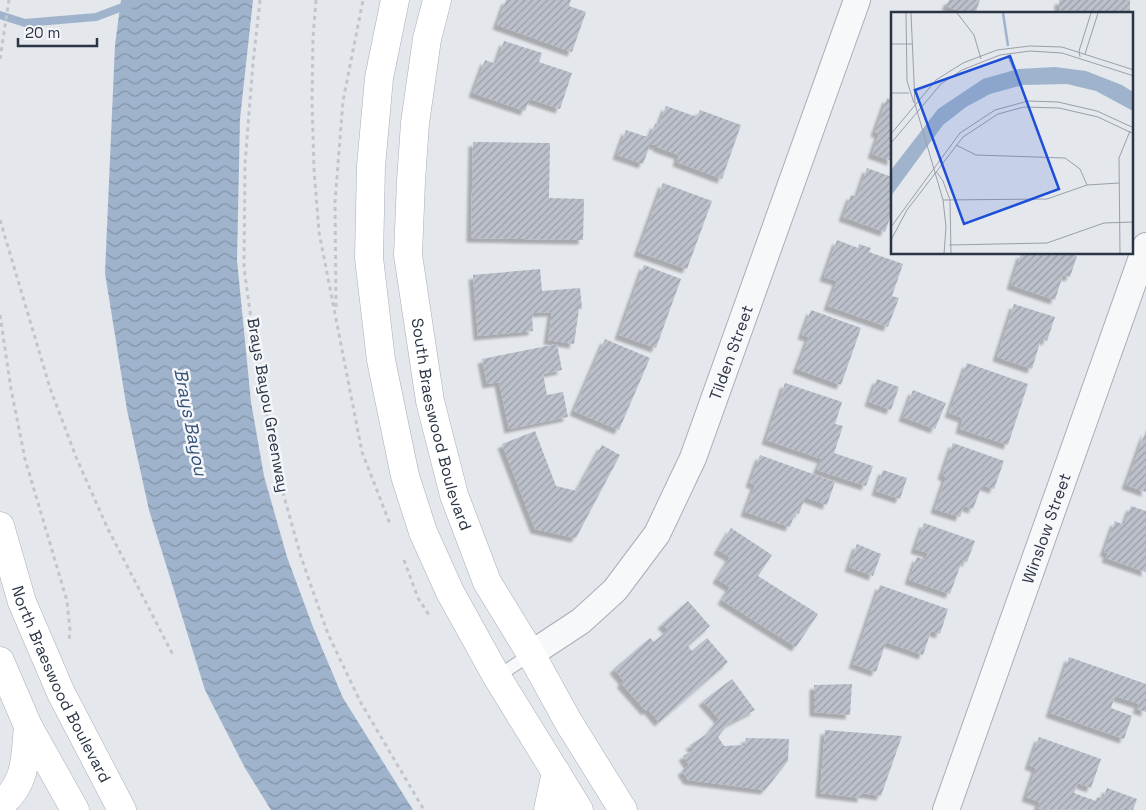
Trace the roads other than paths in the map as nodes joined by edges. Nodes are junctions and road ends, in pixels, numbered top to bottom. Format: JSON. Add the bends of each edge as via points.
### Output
{"nodes":[{"id":1,"x":395,"y":0,"type":"edge"},
{"id":2,"x":438,"y":0,"type":"edge"},
{"id":3,"x":857,"y":0,"type":"edge"},
{"id":4,"x":1146,"y":246,"type":"edge"},
{"id":5,"x":0,"y":526,"type":"edge"},
{"id":6,"x":530,"y":654,"type":"junction"},
{"id":7,"x":0,"y":661,"type":"edge"},
{"id":8,"x":497,"y":677,"type":"junction"},
{"id":9,"x":28,"y":726,"type":"junction"},
{"id":10,"x":556,"y":772,"type":"junction"},
{"id":11,"x":0,"y":805,"type":"edge"},
{"id":12,"x":75,"y":810,"type":"edge"},
{"id":13,"x":122,"y":810,"type":"edge"},
{"id":14,"x":548,"y":810,"type":"edge"},
{"id":15,"x":579,"y":810,"type":"edge"},
{"id":16,"x":623,"y":810,"type":"edge"},
{"id":17,"x":946,"y":810,"type":"edge"}],
"edges":[{"from":1,"to":8,"type":"main road","via":[[379,78],[371,166],[369,258],[381,360],[405,476],[423,532],[450,592]]},
{"from":2,"to":6,"type":"main road","name":"South Braeswood Boulevard","via":[[427,39],[415,123],[408,255],[416,317],[430,401],[454,495],[487,582]]},
{"from":3,"to":6,"type":"street","name":"Tilden Street","via":[[693,458],[657,534],[615,590],[581,621]]},
{"from":4,"to":17,"type":"street","name":"Winslow Street"},
{"from":5,"to":13,"type":"main road","name":"North Braeswood Boulevard","via":[[22,602],[62,693]]},
{"from":6,"to":8,"type":"lane"},
{"from":6,"to":16,"type":"main road","name":"South Braeswood Boulevard"},
{"from":7,"to":9,"type":"main road"},
{"from":8,"to":10,"type":"main road"},
{"from":9,"to":11,"type":"main road","via":[[24,772],[16,789]]},
{"from":9,"to":12,"type":"main road"},
{"from":10,"to":14,"type":"main road"},
{"from":10,"to":15,"type":"main road"}]}
